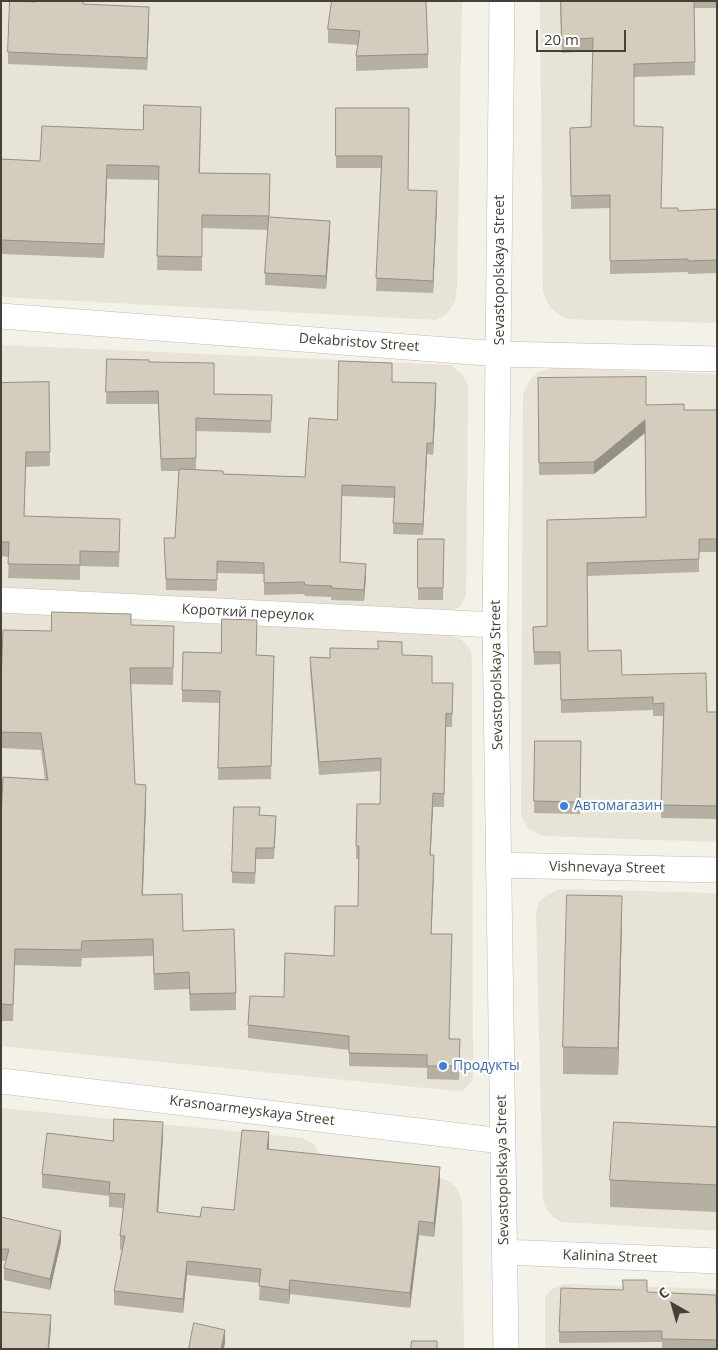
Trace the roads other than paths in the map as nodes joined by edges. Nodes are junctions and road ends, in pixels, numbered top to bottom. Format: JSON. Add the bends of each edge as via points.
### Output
{"nodes":[{"id":1,"x":502,"y":1,"type":"edge"},
{"id":2,"x":1,"y":316,"type":"edge"},
{"id":3,"x":499,"y":354,"type":"junction"},
{"id":4,"x":717,"y":359,"type":"edge"},
{"id":5,"x":1,"y":600,"type":"edge"},
{"id":6,"x":495,"y":625,"type":"junction"},
{"id":7,"x":498,"y":865,"type":"junction"},
{"id":8,"x":717,"y":870,"type":"edge"},
{"id":9,"x":1,"y":1081,"type":"edge"},
{"id":10,"x":502,"y":1141,"type":"junction"},
{"id":11,"x":504,"y":1252,"type":"junction"},
{"id":12,"x":717,"y":1261,"type":"edge"},
{"id":13,"x":506,"y":1349,"type":"edge"}],
"edges":[{"from":1,"to":3,"type":"street","name":"Sevastopolskaya Street"},
{"from":2,"to":3,"type":"street","name":"Dekabristov Street"},
{"from":3,"to":4,"type":"street","name":"Dekabristov Street"},
{"from":3,"to":6,"type":"street","name":"Sevastopolskaya Street"},
{"from":5,"to":6,"type":"street","name":"Короткий переулок"},
{"from":6,"to":7,"type":"street","name":"Sevastopolskaya Street"},
{"from":7,"to":8,"type":"street","name":"Vishnevaya Street"},
{"from":7,"to":10,"type":"street","name":"Sevastopolskaya Street"},
{"from":9,"to":10,"type":"street","name":"Krasnoarmeyskaya Street"},
{"from":10,"to":11,"type":"street","name":"Sevastopolskaya Street"},
{"from":11,"to":12,"type":"street","name":"Kalinina Street"},
{"from":11,"to":13,"type":"street","name":"Sevastopolskaya Street"}]}
